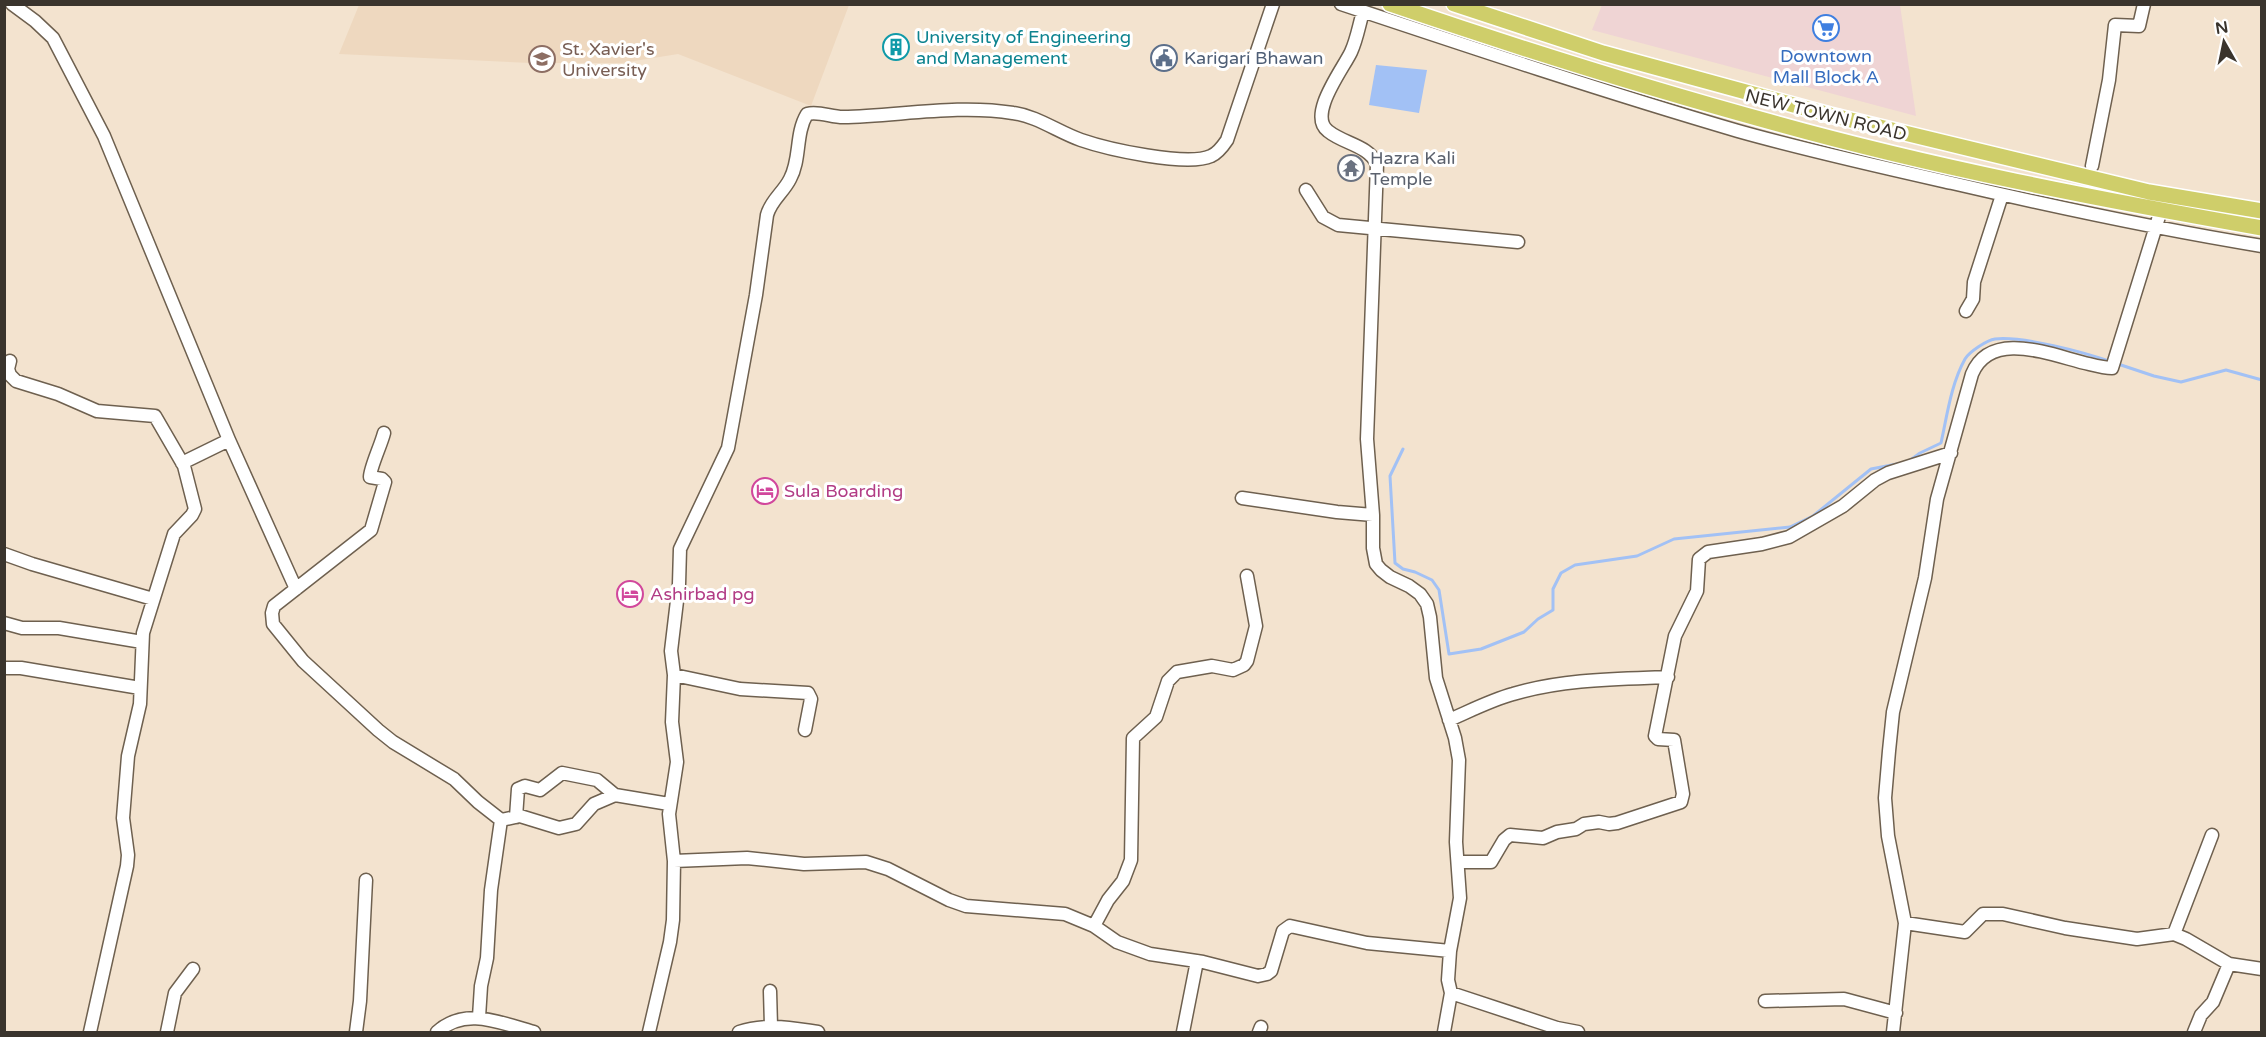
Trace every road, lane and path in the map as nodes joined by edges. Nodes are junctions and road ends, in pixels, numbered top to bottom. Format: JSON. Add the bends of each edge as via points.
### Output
{"nodes":[{"id":1,"x":12,"y":4,"type":"edge"},
{"id":2,"x":1273,"y":4,"type":"edge"},
{"id":3,"x":1341,"y":4,"type":"edge"},
{"id":4,"x":1390,"y":4,"type":"edge"},
{"id":5,"x":1454,"y":4,"type":"edge"},
{"id":6,"x":2143,"y":6,"type":"edge"},
{"id":7,"x":1363,"y":12,"type":"junction"},
{"id":8,"x":2092,"y":166,"type":"dead end"},
{"id":9,"x":1306,"y":190,"type":"dead end"},
{"id":10,"x":2002,"y":195,"type":"junction"},
{"id":11,"x":2161,"y":210,"type":"junction"},
{"id":12,"x":2262,"y":211,"type":"edge"},
{"id":13,"x":1375,"y":228,"type":"junction"},
{"id":14,"x":2262,"y":228,"type":"edge"},
{"id":15,"x":2156,"y":229,"type":"junction"},
{"id":16,"x":1518,"y":242,"type":"dead end"},
{"id":17,"x":2262,"y":246,"type":"edge"},
{"id":18,"x":1966,"y":311,"type":"dead end"},
{"id":19,"x":10,"y":361,"type":"dead end"},
{"id":20,"x":384,"y":434,"type":"dead end"},
{"id":21,"x":229,"y":440,"type":"junction"},
{"id":22,"x":1951,"y":453,"type":"junction"},
{"id":23,"x":182,"y":463,"type":"junction"},
{"id":24,"x":1242,"y":498,"type":"dead end"},
{"id":25,"x":1373,"y":515,"type":"junction"},
{"id":26,"x":4,"y":554,"type":"edge"},
{"id":27,"x":1247,"y":576,"type":"dead end"},
{"id":28,"x":296,"y":589,"type":"junction"},
{"id":29,"x":153,"y":599,"type":"junction"},
{"id":30,"x":4,"y":623,"type":"edge"},
{"id":31,"x":142,"y":642,"type":"junction"},
{"id":32,"x":4,"y":668,"type":"edge"},
{"id":33,"x":674,"y":675,"type":"junction"},
{"id":34,"x":1668,"y":677,"type":"junction"},
{"id":35,"x":140,"y":688,"type":"junction"},
{"id":36,"x":1449,"y":720,"type":"junction"},
{"id":37,"x":806,"y":730,"type":"dead end"},
{"id":38,"x":615,"y":795,"type":"junction"},
{"id":39,"x":669,"y":804,"type":"junction"},
{"id":40,"x":516,"y":817,"type":"junction"},
{"id":41,"x":501,"y":820,"type":"junction"},
{"id":42,"x":2212,"y":835,"type":"dead end"},
{"id":43,"x":674,"y":861,"type":"junction"},
{"id":44,"x":1459,"y":862,"type":"junction"},
{"id":45,"x":366,"y":880,"type":"dead end"},
{"id":46,"x":1905,"y":923,"type":"junction"},
{"id":47,"x":1094,"y":926,"type":"junction"},
{"id":48,"x":2174,"y":934,"type":"junction"},
{"id":49,"x":1450,"y":951,"type":"junction"},
{"id":50,"x":1197,"y":962,"type":"junction"},
{"id":51,"x":2229,"y":964,"type":"junction"},
{"id":52,"x":193,"y":969,"type":"dead end"},
{"id":53,"x":2262,"y":969,"type":"edge"},
{"id":54,"x":770,"y":991,"type":"dead end"},
{"id":55,"x":1451,"y":993,"type":"junction"},
{"id":56,"x":1765,"y":1001,"type":"dead end"},
{"id":57,"x":1896,"y":1013,"type":"junction"},
{"id":58,"x":479,"y":1017,"type":"junction"},
{"id":59,"x":771,"y":1026,"type":"junction"},
{"id":60,"x":90,"y":1032,"type":"edge"},
{"id":61,"x":167,"y":1032,"type":"edge"},
{"id":62,"x":356,"y":1032,"type":"edge"},
{"id":63,"x":437,"y":1032,"type":"edge"},
{"id":64,"x":534,"y":1032,"type":"edge"},
{"id":65,"x":649,"y":1032,"type":"edge"},
{"id":66,"x":739,"y":1032,"type":"edge"},
{"id":67,"x":818,"y":1032,"type":"edge"},
{"id":68,"x":1183,"y":1032,"type":"edge"},
{"id":69,"x":1444,"y":1032,"type":"edge"},
{"id":70,"x":1578,"y":1032,"type":"edge"},
{"id":71,"x":1893,"y":1032,"type":"edge"},
{"id":72,"x":2194,"y":1032,"type":"edge"}],
"edges":[{"from":1,"to":21,"type":"street","via":[[53,38],[104,136]]},
{"from":2,"to":33,"type":"street","via":[[1227,140],[1219,151],[1204,158],[1122,153],[1014,113],[961,111],[842,117],[807,114],[792,175],[770,204],[767,215],[728,448],[680,549],[671,641]]},
{"from":3,"to":7,"type":"street"},
{"from":4,"to":11,"type":"main road","name":"NEW TOWN ROAD","via":[[1578,66],[1771,123]]},
{"from":5,"to":12,"type":"main road","name":"NEW TOWN ROAD","via":[[1603,53],[1807,109],[2149,192]]},
{"from":6,"to":8,"type":"street","via":[[2139,26],[2115,25],[2109,81]]},
{"from":7,"to":10,"type":"street","via":[[1739,131]]},
{"from":7,"to":13,"type":"street","via":[[1355,41],[1327,95],[1322,119],[1323,127],[1330,133],[1373,156],[1377,164]]},
{"from":9,"to":13,"type":"street","via":[[1323,218],[1338,225]]},
{"from":10,"to":15,"type":"street"},
{"from":10,"to":18,"type":"street","via":[[1974,282],[1973,299]]},
{"from":11,"to":14,"type":"main road","name":"NEW TOWN ROAD"},
{"from":11,"to":15,"type":"street"},
{"from":13,"to":16,"type":"street"},
{"from":13,"to":25,"type":"street","via":[[1367,439]]},
{"from":15,"to":17,"type":"street"},
{"from":15,"to":22,"type":"street","via":[[2112,365],[2018,348],[1982,356],[1972,374]]},
{"from":19,"to":23,"type":"street","via":[[8,369],[16,381],[97,411],[155,416]]},
{"from":20,"to":28,"type":"street","via":[[369,473],[385,482],[371,530]]},
{"from":21,"to":23,"type":"street"},
{"from":21,"to":28,"type":"street"},
{"from":22,"to":34,"type":"street","via":[[1888,473],[1843,506],[1789,537],[1702,554],[1697,591],[1675,636]]},
{"from":22,"to":46,"type":"street","via":[[1937,499],[1925,578],[1893,712],[1889,751],[1888,836]]},
{"from":23,"to":29,"type":"street","via":[[194,512],[174,534]]},
{"from":24,"to":25,"type":"street"},
{"from":25,"to":36,"type":"street","via":[[1376,564],[1420,594],[1427,604],[1436,678]]},
{"from":26,"to":29,"type":"street"},
{"from":27,"to":47,"type":"street","via":[[1256,626],[1247,661],[1233,670],[1212,666],[1176,672],[1168,681],[1156,717],[1133,738],[1131,860]]},
{"from":28,"to":41,"type":"street","via":[[274,606],[272,619],[303,661],[385,736],[454,779]]},
{"from":29,"to":31,"type":"street"},
{"from":30,"to":31,"type":"street"},
{"from":31,"to":35,"type":"street"},
{"from":32,"to":35,"type":"street"},
{"from":33,"to":37,"type":"street","via":[[740,689],[808,693],[811,699]]},
{"from":33,"to":39,"type":"street","via":[[672,722],[677,762]]},
{"from":34,"to":36,"type":"street","via":[[1544,687],[1506,696]]},
{"from":34,"to":44,"type":"street","via":[[1655,736],[1674,740],[1681,802],[1617,823],[1584,824],[1543,838],[1510,835],[1491,862]]},
{"from":35,"to":60,"type":"street","via":[[128,756],[123,818],[127,866]]},
{"from":36,"to":44,"type":"street","via":[[1459,760]]},
{"from":38,"to":39,"type":"street"},
{"from":38,"to":40,"type":"street","via":[[594,804],[576,824],[560,828]]},
{"from":38,"to":40,"type":"street","via":[[597,780],[562,773],[540,790],[525,786],[518,789]]},
{"from":39,"to":43,"type":"street"},
{"from":40,"to":41,"type":"street"},
{"from":41,"to":58,"type":"street"},
{"from":42,"to":48,"type":"street"},
{"from":43,"to":47,"type":"street","via":[[747,858],[804,864],[866,862],[966,906],[1056,913]]},
{"from":43,"to":65,"type":"street","via":[[670,942]]},
{"from":44,"to":49,"type":"street","via":[[1460,908]]},
{"from":45,"to":62,"type":"street"},
{"from":46,"to":48,"type":"street","via":[[1965,932],[1980,916],[2003,914],[2137,939]]},
{"from":46,"to":57,"type":"street"},
{"from":47,"to":50,"type":"street","via":[[1126,946]]},
{"from":48,"to":51,"type":"street"},
{"from":49,"to":50,"type":"street","via":[[1367,943],[1290,926],[1283,931],[1267,974],[1258,976]]},
{"from":49,"to":55,"type":"street"},
{"from":50,"to":68,"type":"street"},
{"from":51,"to":53,"type":"street"},
{"from":51,"to":72,"type":"street"},
{"from":52,"to":61,"type":"street","via":[[175,993]]},
{"from":54,"to":59,"type":"street"},
{"from":55,"to":69,"type":"street"},
{"from":55,"to":70,"type":"street"},
{"from":56,"to":57,"type":"street","via":[[1844,999]]},
{"from":57,"to":71,"type":"street"},
{"from":58,"to":63,"type":"street","via":[[455,1020]]},
{"from":58,"to":64,"type":"street"},
{"from":59,"to":66,"type":"street"},
{"from":59,"to":67,"type":"street"}]}
